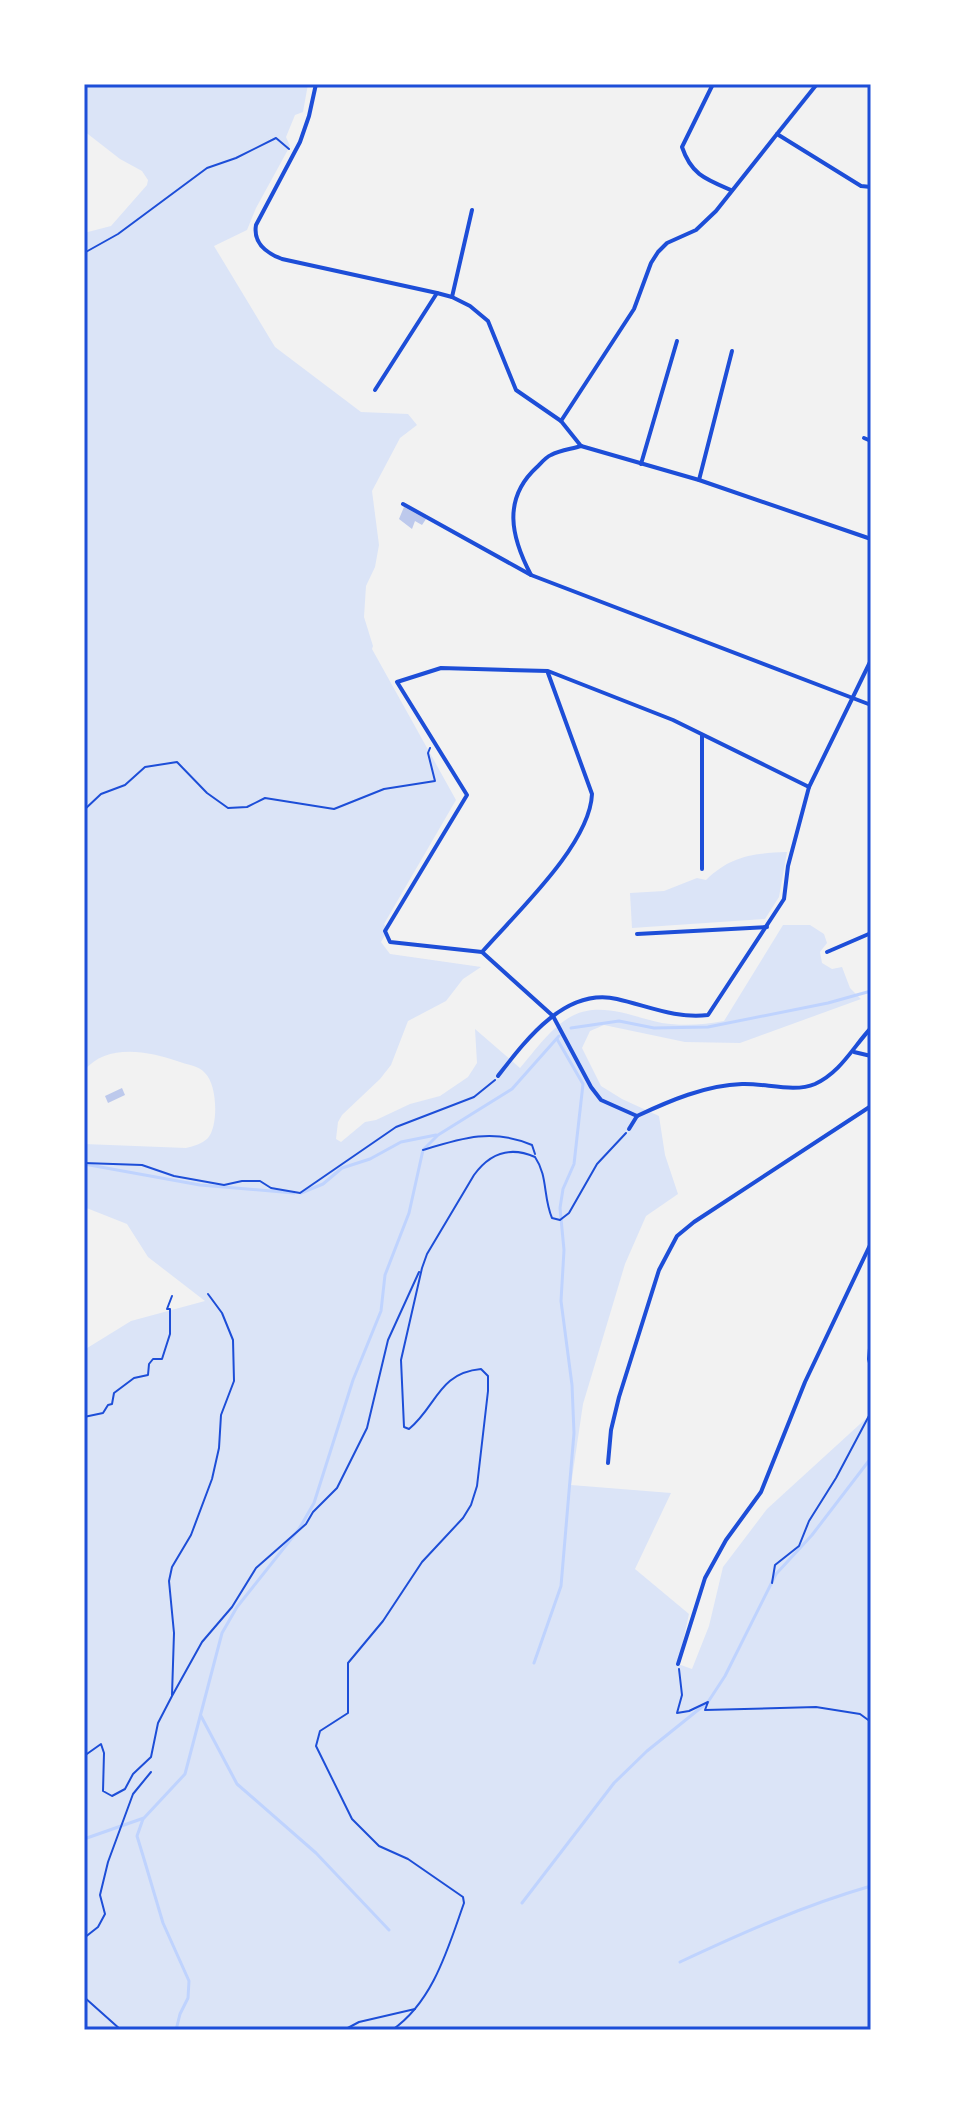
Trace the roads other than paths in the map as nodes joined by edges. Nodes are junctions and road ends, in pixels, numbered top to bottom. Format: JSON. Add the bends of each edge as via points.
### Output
{"nodes":[{"id":1,"x":316,"y":84,"type":"edge"},
{"id":2,"x":713,"y":84,"type":"edge"},
{"id":3,"x":817,"y":84,"type":"edge"},
{"id":4,"x":777,"y":134,"type":"junction"},
{"id":5,"x":871,"y":187,"type":"edge"},
{"id":6,"x":731,"y":190,"type":"junction"},
{"id":7,"x":472,"y":210,"type":"dead end"},
{"id":8,"x":437,"y":293,"type":"junction"},
{"id":9,"x":452,"y":297,"type":"junction"},
{"id":10,"x":677,"y":341,"type":"dead end"},
{"id":11,"x":732,"y":351,"type":"dead end"},
{"id":12,"x":375,"y":390,"type":"dead end"},
{"id":13,"x":561,"y":421,"type":"junction"},
{"id":14,"x":864,"y":438,"type":"dead end"},
{"id":15,"x":871,"y":441,"type":"edge"},
{"id":16,"x":581,"y":446,"type":"junction"},
{"id":17,"x":641,"y":464,"type":"junction"},
{"id":18,"x":699,"y":480,"type":"junction"},
{"id":19,"x":403,"y":504,"type":"dead end"},
{"id":20,"x":871,"y":539,"type":"edge"},
{"id":21,"x":531,"y":575,"type":"junction"},
{"id":22,"x":871,"y":660,"type":"edge"},
{"id":23,"x":548,"y":671,"type":"junction"},
{"id":24,"x":854,"y":699,"type":"junction"},
{"id":25,"x":871,"y":705,"type":"edge"},
{"id":26,"x":702,"y":735,"type":"junction"},
{"id":27,"x":809,"y":787,"type":"junction"},
{"id":28,"x":702,"y":869,"type":"dead end"},
{"id":29,"x":767,"y":927,"type":"junction"},
{"id":30,"x":871,"y":933,"type":"edge"},
{"id":31,"x":637,"y":934,"type":"dead end"},
{"id":32,"x":482,"y":952,"type":"junction"},
{"id":33,"x":827,"y":952,"type":"dead end"},
{"id":34,"x":553,"y":1016,"type":"junction"},
{"id":35,"x":871,"y":1028,"type":"edge"},
{"id":36,"x":854,"y":1052,"type":"junction"},
{"id":37,"x":871,"y":1056,"type":"edge"},
{"id":38,"x":498,"y":1076,"type":"road end"},
{"id":39,"x":871,"y":1106,"type":"edge"},
{"id":40,"x":862,"y":1114,"type":"junction"},
{"id":41,"x":637,"y":1116,"type":"junction"},
{"id":42,"x":871,"y":1117,"type":"edge"},
{"id":43,"x":629,"y":1129,"type":"road end"},
{"id":44,"x":871,"y":1243,"type":"edge"},
{"id":45,"x":608,"y":1463,"type":"dead end"},
{"id":46,"x":678,"y":1664,"type":"road end"}],
"edges":[{"from":1,"to":8,"type":"street","via":[[294,154],[264,206],[255,236],[264,249],[282,259]]},
{"from":2,"to":6,"type":"street","via":[[682,147],[688,165]]},
{"from":3,"to":4,"type":"street"},
{"from":4,"to":5,"type":"street","via":[[861,186]]},
{"from":4,"to":6,"type":"street"},
{"from":6,"to":13,"type":"street","via":[[696,230],[658,252],[634,309]]},
{"from":7,"to":9,"type":"street"},
{"from":8,"to":9,"type":"street"},
{"from":8,"to":12,"type":"street"},
{"from":9,"to":13,"type":"street","via":[[488,321],[516,390]]},
{"from":10,"to":17,"type":"street"},
{"from":11,"to":18,"type":"street"},
{"from":13,"to":16,"type":"street"},
{"from":14,"to":15,"type":"street"},
{"from":16,"to":17,"type":"street"},
{"from":16,"to":21,"type":"street","via":[[551,455],[525,479],[514,506],[512,527]]},
{"from":17,"to":18,"type":"street"},
{"from":18,"to":20,"type":"street"},
{"from":19,"to":21,"type":"street"},
{"from":21,"to":24,"type":"street"},
{"from":22,"to":24,"type":"street"},
{"from":23,"to":26,"type":"street"},
{"from":23,"to":32,"type":"street","via":[[592,794],[591,811],[563,860]]},
{"from":23,"to":32,"type":"street","via":[[441,668],[397,682],[467,795],[385,931],[390,942]]},
{"from":24,"to":25,"type":"street"},
{"from":24,"to":27,"type":"street"},
{"from":26,"to":27,"type":"street"},
{"from":26,"to":28,"type":"street"},
{"from":27,"to":29,"type":"street","via":[[784,899]]},
{"from":29,"to":31,"type":"street"},
{"from":29,"to":34,"type":"street","via":[[708,1015],[689,1017],[597,998]]},
{"from":30,"to":33,"type":"street"},
{"from":32,"to":34,"type":"street"},
{"from":34,"to":38,"type":"street"},
{"from":34,"to":41,"type":"street","via":[[601,1100]]},
{"from":35,"to":36,"type":"street"},
{"from":36,"to":37,"type":"street"},
{"from":36,"to":41,"type":"street","via":[[814,1085],[741,1084],[703,1090]]},
{"from":39,"to":40,"type":"street"},
{"from":40,"to":42,"type":"street"},
{"from":40,"to":45,"type":"street","via":[[677,1236],[659,1270],[630,1359]]},
{"from":41,"to":43,"type":"street"},
{"from":44,"to":46,"type":"street","via":[[805,1382],[761,1492],[705,1578]]}]}
